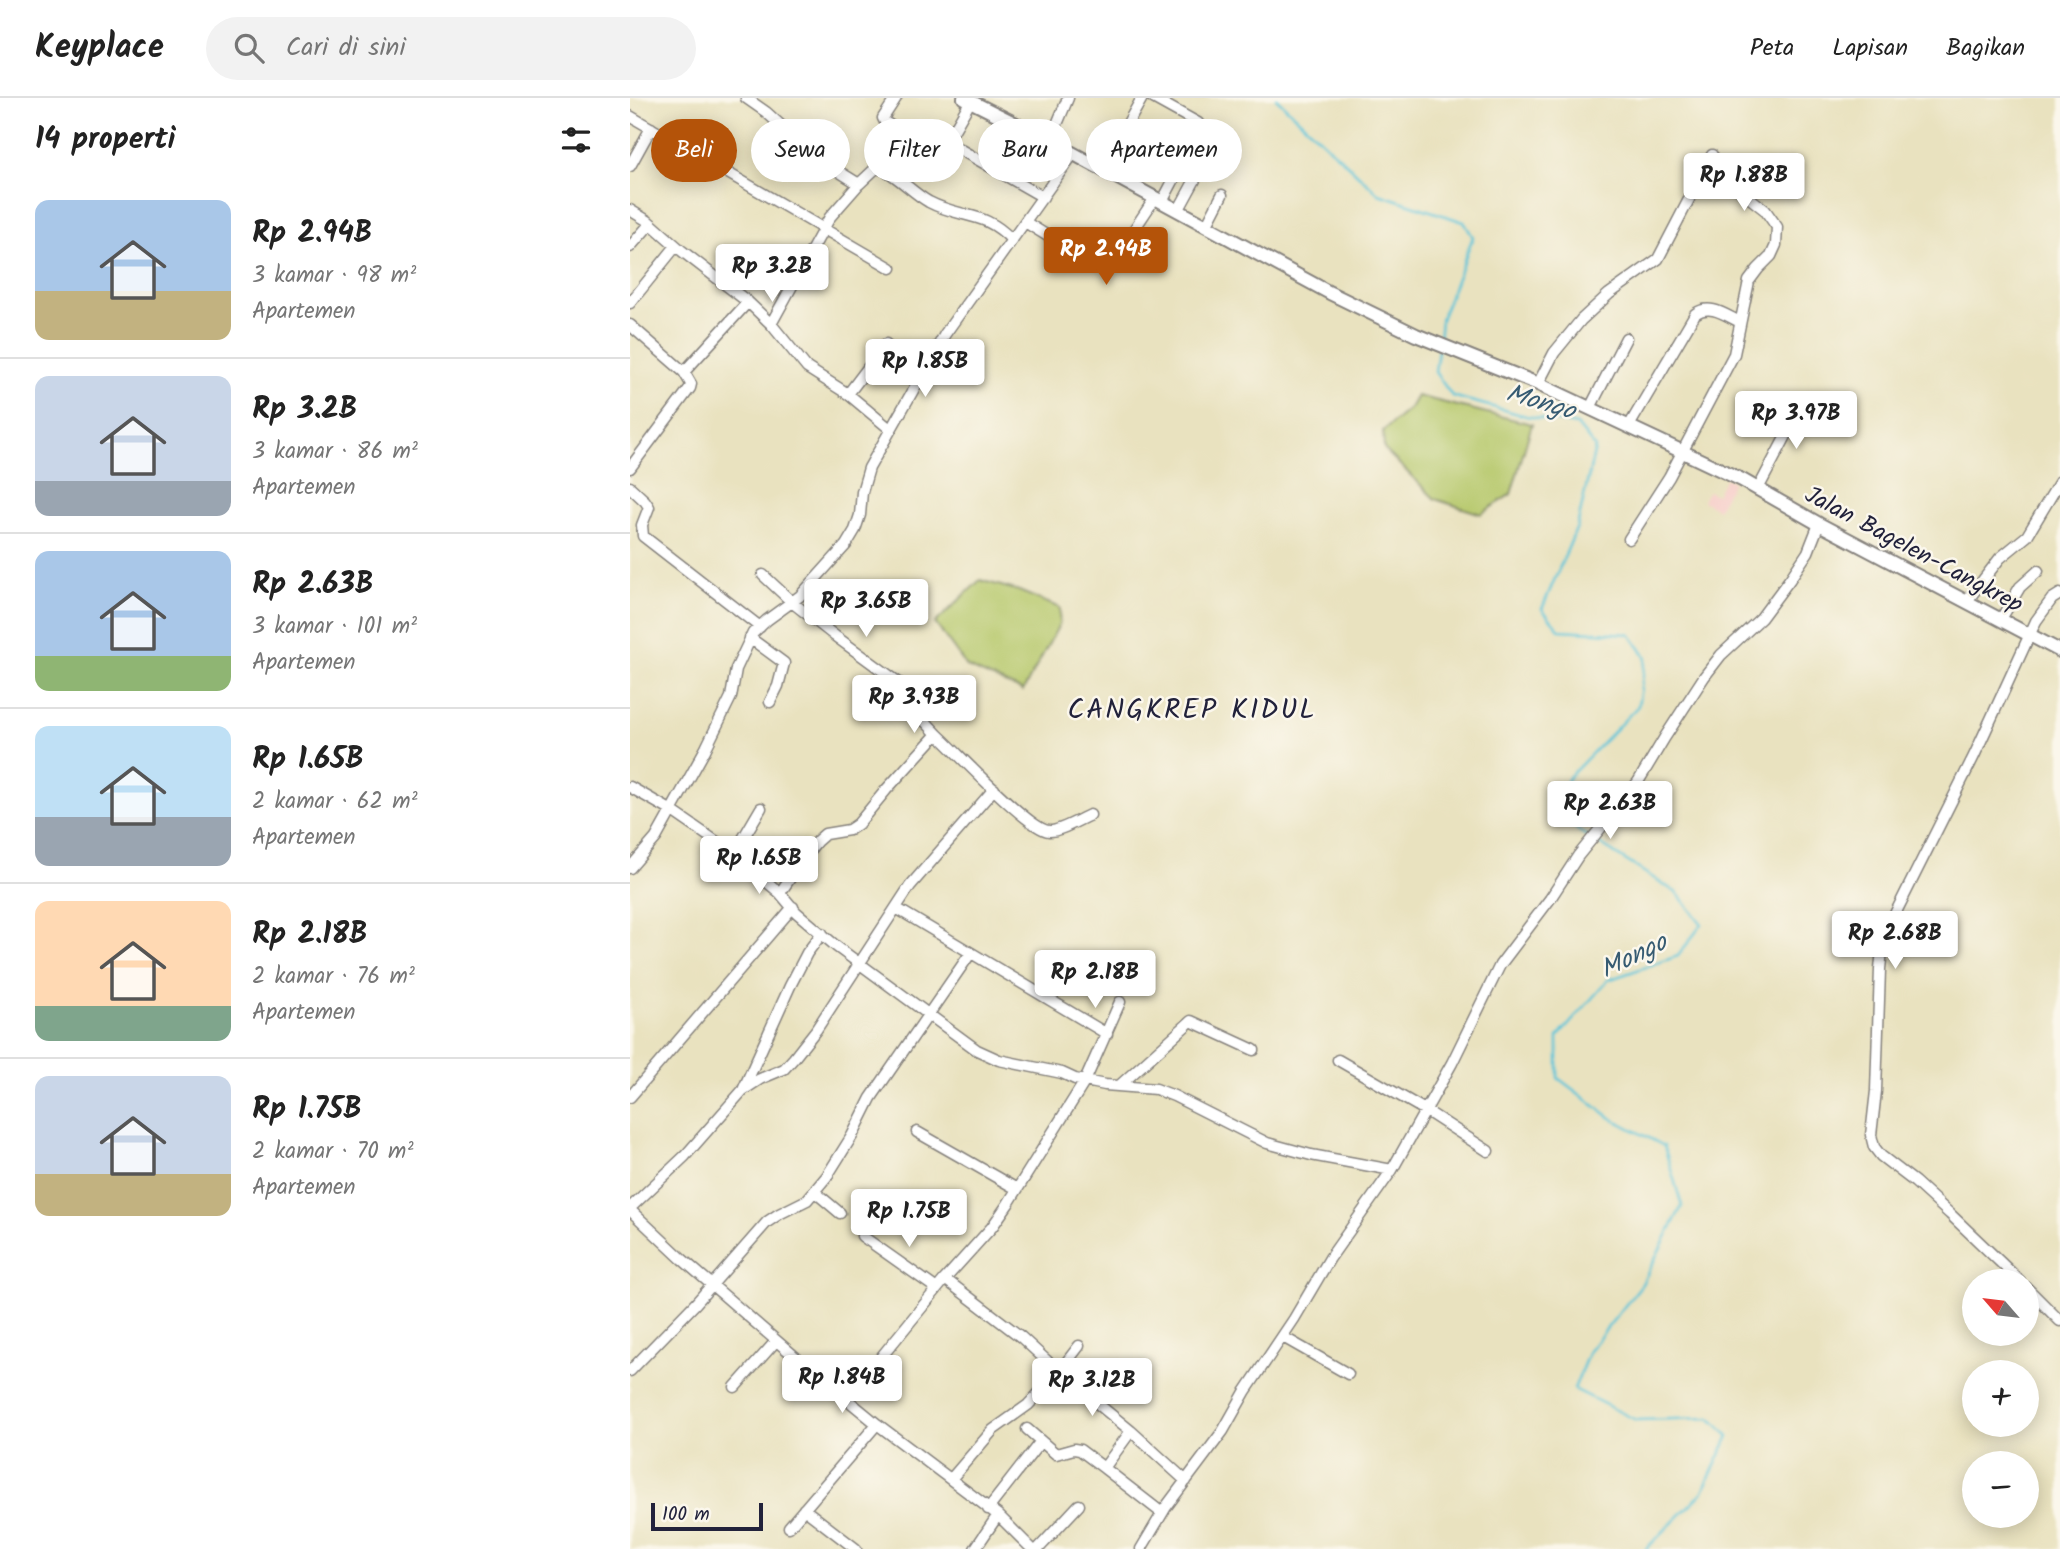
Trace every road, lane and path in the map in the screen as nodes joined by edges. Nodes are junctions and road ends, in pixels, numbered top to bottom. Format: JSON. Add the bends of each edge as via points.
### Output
{"nodes":[{"id":1,"x":746,"y":98,"type":"edge"},
{"id":2,"x":896,"y":98,"type":"edge"},
{"id":3,"x":1068,"y":98,"type":"edge"},
{"id":4,"x":1142,"y":98,"type":"edge"},
{"id":5,"x":1153,"y":98,"type":"edge"},
{"id":6,"x":967,"y":100,"type":"edge"},
{"id":7,"x":630,"y":116,"type":"edge"},
{"id":8,"x":884,"y":119,"type":"edge"},
{"id":9,"x":958,"y":119,"type":"edge"},
{"id":10,"x":1005,"y":119,"type":"edge"},
{"id":11,"x":1059,"y":119,"type":"edge"},
{"id":12,"x":1130,"y":119,"type":"edge"},
{"id":13,"x":1191,"y":119,"type":"edge"},
{"id":14,"x":651,"y":128,"type":"joint"},
{"id":15,"x":964,"y":152,"type":"edge"},
{"id":16,"x":1073,"y":154,"type":"joint"},
{"id":17,"x":1712,"y":155,"type":"dead end"},
{"id":18,"x":1086,"y":161,"type":"edge"},
{"id":19,"x":630,"y":166,"type":"edge"},
{"id":20,"x":1706,"y":167,"type":"junction"},
{"id":21,"x":737,"y":178,"type":"edge"},
{"id":22,"x":864,"y":179,"type":"edge"},
{"id":23,"x":902,"y":182,"type":"edge"},
{"id":24,"x":1125,"y":182,"type":"edge"},
{"id":25,"x":1170,"y":182,"type":"edge"},
{"id":26,"x":1194,"y":182,"type":"edge"},
{"id":27,"x":859,"y":184,"type":"junction"},
{"id":28,"x":1222,"y":195,"type":"dead end"},
{"id":29,"x":1043,"y":197,"type":"junction"},
{"id":30,"x":1159,"y":200,"type":"junction"},
{"id":31,"x":630,"y":210,"type":"edge"},
{"id":32,"x":1178,"y":211,"type":"junction"},
{"id":33,"x":1025,"y":222,"type":"junction"},
{"id":34,"x":650,"y":224,"type":"junction"},
{"id":35,"x":1206,"y":226,"type":"junction"},
{"id":36,"x":824,"y":228,"type":"junction"},
{"id":37,"x":1013,"y":240,"type":"junction"},
{"id":38,"x":676,"y":246,"type":"junction"},
{"id":39,"x":630,"y":247,"type":"edge"},
{"id":40,"x":891,"y":268,"type":"dead end"},
{"id":41,"x":748,"y":302,"type":"junction"},
{"id":42,"x":630,"y":303,"type":"edge"},
{"id":43,"x":1740,"y":322,"type":"junction"},
{"id":44,"x":771,"y":324,"type":"junction"},
{"id":45,"x":630,"y":325,"type":"edge"},
{"id":46,"x":1626,"y":338,"type":"dead end"},
{"id":47,"x":886,"y":344,"type":"dead end"},
{"id":48,"x":684,"y":372,"type":"junction"},
{"id":49,"x":1538,"y":384,"type":"junction"},
{"id":50,"x":848,"y":394,"type":"junction"},
{"id":51,"x":1806,"y":398,"type":"dead end"},
{"id":52,"x":1590,"y":408,"type":"junction"},
{"id":53,"x":1629,"y":426,"type":"junction"},
{"id":54,"x":890,"y":429,"type":"junction"},
{"id":55,"x":1683,"y":452,"type":"junction"},
{"id":56,"x":630,"y":468,"type":"edge"},
{"id":57,"x":2060,"y":481,"type":"edge"},
{"id":58,"x":630,"y":488,"type":"edge"},
{"id":59,"x":1758,"y":489,"type":"junction"},
{"id":60,"x":1819,"y":523,"type":"junction"},
{"id":61,"x":1629,"y":539,"type":"dead end"},
{"id":62,"x":2038,"y":571,"type":"dead end"},
{"id":63,"x":763,"y":575,"type":"dead end"},
{"id":64,"x":2060,"y":593,"type":"edge"},
{"id":65,"x":1967,"y":601,"type":"junction"},
{"id":66,"x":793,"y":603,"type":"junction"},
{"id":67,"x":2001,"y":619,"type":"junction"},
{"id":68,"x":760,"y":626,"type":"junction"},
{"id":69,"x":2030,"y":634,"type":"junction"},
{"id":70,"x":750,"y":638,"type":"junction"},
{"id":71,"x":2060,"y":651,"type":"edge"},
{"id":72,"x":770,"y":702,"type":"dead end"},
{"id":73,"x":937,"y":734,"type":"junction"},
{"id":74,"x":630,"y":787,"type":"edge"},
{"id":75,"x":993,"y":789,"type":"junction"},
{"id":76,"x":761,"y":808,"type":"dead end"},
{"id":77,"x":672,"y":811,"type":"junction"},
{"id":78,"x":1090,"y":815,"type":"dead end"},
{"id":79,"x":734,"y":854,"type":"junction"},
{"id":80,"x":630,"y":867,"type":"edge"},
{"id":81,"x":780,"y":893,"type":"junction"},
{"id":82,"x":793,"y":907,"type":"junction"},
{"id":83,"x":896,"y":908,"type":"junction"},
{"id":84,"x":821,"y":933,"type":"junction"},
{"id":85,"x":970,"y":954,"type":"junction"},
{"id":86,"x":859,"y":963,"type":"junction"},
{"id":87,"x":1120,"y":1003,"type":"dead end"},
{"id":88,"x":928,"y":1014,"type":"junction"},
{"id":89,"x":1107,"y":1034,"type":"junction"},
{"id":90,"x":1254,"y":1050,"type":"dead end"},
{"id":91,"x":1338,"y":1060,"type":"dead end"},
{"id":92,"x":1085,"y":1081,"type":"junction"},
{"id":93,"x":1119,"y":1086,"type":"junction"},
{"id":94,"x":743,"y":1090,"type":"junction"},
{"id":95,"x":630,"y":1097,"type":"edge"},
{"id":96,"x":1425,"y":1110,"type":"junction"},
{"id":97,"x":917,"y":1132,"type":"dead end"},
{"id":98,"x":1488,"y":1151,"type":"dead end"},
{"id":99,"x":1392,"y":1170,"type":"junction"},
{"id":100,"x":1017,"y":1189,"type":"junction"},
{"id":101,"x":815,"y":1192,"type":"junction"},
{"id":102,"x":630,"y":1209,"type":"edge"},
{"id":103,"x":840,"y":1213,"type":"dead end"},
{"id":104,"x":862,"y":1236,"type":"dead end"},
{"id":105,"x":2007,"y":1269,"type":"edge"},
{"id":106,"x":945,"y":1279,"type":"junction"},
{"id":107,"x":711,"y":1284,"type":"junction"},
{"id":108,"x":937,"y":1289,"type":"junction"},
{"id":109,"x":2039,"y":1300,"type":"edge"},
{"id":110,"x":2060,"y":1321,"type":"edge"},
{"id":111,"x":1283,"y":1337,"type":"junction"},
{"id":112,"x":776,"y":1341,"type":"junction"},
{"id":113,"x":1079,"y":1346,"type":"dead end"},
{"id":114,"x":630,"y":1371,"type":"edge"},
{"id":115,"x":1059,"y":1372,"type":"junction"},
{"id":116,"x":1348,"y":1374,"type":"dead end"},
{"id":117,"x":735,"y":1387,"type":"dead end"},
{"id":118,"x":847,"y":1399,"type":"junction"},
{"id":119,"x":877,"y":1424,"type":"junction"},
{"id":120,"x":1027,"y":1429,"type":"dead end"},
{"id":121,"x":1130,"y":1431,"type":"junction"},
{"id":122,"x":1041,"y":1441,"type":"junction"},
{"id":123,"x":1104,"y":1468,"type":"junction"},
{"id":124,"x":951,"y":1479,"type":"junction"},
{"id":125,"x":1186,"y":1481,"type":"junction"},
{"id":126,"x":1079,"y":1505,"type":"dead end"},
{"id":127,"x":804,"y":1509,"type":"junction"},
{"id":128,"x":988,"y":1509,"type":"junction"},
{"id":129,"x":1162,"y":1513,"type":"junction"},
{"id":130,"x":998,"y":1516,"type":"junction"},
{"id":131,"x":789,"y":1527,"type":"dead end"},
{"id":132,"x":856,"y":1549,"type":"edge"},
{"id":133,"x":975,"y":1549,"type":"edge"},
{"id":134,"x":1032,"y":1549,"type":"edge"},
{"id":135,"x":1038,"y":1549,"type":"edge"},
{"id":136,"x":1141,"y":1549,"type":"edge"}],
"edges":[{"from":1,"to":27,"type":"street","via":[[817,158]]},
{"from":2,"to":8,"type":"street"},
{"from":3,"to":11,"type":"street"},
{"from":4,"to":12,"type":"street"},
{"from":5,"to":13,"type":"street"},
{"from":6,"to":9,"type":"street"},
{"from":6,"to":10,"type":"main road","name":"Jalan Bagelen-Cangkrep"},
{"from":7,"to":14,"type":"street"},
{"from":14,"to":19,"type":"street"},
{"from":15,"to":29,"type":"street"},
{"from":16,"to":18,"type":"main road","name":"Jalan Bagelen-Cangkrep"},
{"from":16,"to":29,"type":"street"},
{"from":17,"to":20,"type":"street"},
{"from":20,"to":43,"type":"street","via":[[1761,205],[1777,227],[1774,252],[1749,281]]},
{"from":20,"to":49,"type":"street","via":[[1658,259],[1581,320],[1561,343]]},
{"from":21,"to":36,"type":"street"},
{"from":22,"to":27,"type":"street"},
{"from":23,"to":37,"type":"street","via":[[930,202],[985,219]]},
{"from":24,"to":30,"type":"main road","name":"Jalan Bagelen-Cangkrep"},
{"from":25,"to":30,"type":"street"},
{"from":26,"to":32,"type":"street"},
{"from":27,"to":36,"type":"street"},
{"from":28,"to":35,"type":"street"},
{"from":29,"to":33,"type":"street"},
{"from":30,"to":32,"type":"main road","name":"Jalan Bagelen-Cangkrep"},
{"from":30,"to":33,"type":"street","via":[[1105,272]]},
{"from":31,"to":34,"type":"street"},
{"from":32,"to":35,"type":"main road","name":"Jalan Bagelen-Cangkrep"},
{"from":33,"to":37,"type":"street"},
{"from":34,"to":38,"type":"street"},
{"from":34,"to":39,"type":"street"},
{"from":35,"to":49,"type":"main road","name":"Jalan Bagelen-Cangkrep","via":[[1416,335]]},
{"from":36,"to":40,"type":"street"},
{"from":36,"to":44,"type":"street"},
{"from":37,"to":54,"type":"street","via":[[945,334]]},
{"from":38,"to":41,"type":"street"},
{"from":38,"to":42,"type":"street"},
{"from":41,"to":44,"type":"street"},
{"from":41,"to":48,"type":"street"},
{"from":43,"to":53,"type":"street","via":[[1711,308],[1695,314]]},
{"from":43,"to":55,"type":"street","via":[[1734,354]]},
{"from":44,"to":50,"type":"street","via":[[807,368]]},
{"from":45,"to":48,"type":"street"},
{"from":46,"to":52,"type":"street"},
{"from":47,"to":50,"type":"street"},
{"from":48,"to":56,"type":"street","via":[[690,388]]},
{"from":49,"to":52,"type":"main road","name":"Jalan Bagelen-Cangkrep"},
{"from":50,"to":54,"type":"street"},
{"from":51,"to":59,"type":"street"},
{"from":52,"to":53,"type":"main road","name":"Jalan Bagelen-Cangkrep"},
{"from":53,"to":55,"type":"main road","name":"Jalan Bagelen-Cangkrep"},
{"from":54,"to":66,"type":"street","via":[[869,468],[855,530]]},
{"from":55,"to":59,"type":"main road","name":"Jalan Bagelen-Cangkrep"},
{"from":55,"to":61,"type":"street"},
{"from":57,"to":65,"type":"street","via":[[2027,536],[2000,558]]},
{"from":58,"to":68,"type":"street","via":[[649,507],[643,536]]},
{"from":59,"to":60,"type":"main road","name":"Jalan Bagelen-Cangkrep"},
{"from":60,"to":65,"type":"main road","name":"Jalan Bagelen-Cangkrep"},
{"from":60,"to":96,"type":"street","via":[[1808,552],[1790,579],[1704,677],[1638,782],[1500,965]]},
{"from":62,"to":67,"type":"street","via":[[2020,587]]},
{"from":63,"to":66,"type":"street"},
{"from":64,"to":69,"type":"street","via":[[2046,606]]},
{"from":65,"to":67,"type":"main road","name":"Jalan Bagelen-Cangkrep"},
{"from":66,"to":68,"type":"street"},
{"from":66,"to":73,"type":"street","via":[[902,685],[909,704]]},
{"from":67,"to":69,"type":"main road","name":"Jalan Bagelen-Cangkrep"},
{"from":68,"to":70,"type":"street"},
{"from":69,"to":71,"type":"main road","name":"Jalan Bagelen-Cangkrep"},
{"from":69,"to":105,"type":"street","via":[[1883,941],[1871,1135],[1881,1156]]},
{"from":70,"to":72,"type":"street","via":[[784,663]]},
{"from":70,"to":77,"type":"street","via":[[730,697]]},
{"from":73,"to":75,"type":"street"},
{"from":73,"to":81,"type":"street","via":[[858,824],[817,841]]},
{"from":74,"to":77,"type":"street"},
{"from":75,"to":78,"type":"street","via":[[1047,832]]},
{"from":75,"to":83,"type":"street"},
{"from":76,"to":79,"type":"street"},
{"from":77,"to":79,"type":"street"},
{"from":77,"to":80,"type":"street"},
{"from":79,"to":81,"type":"street"},
{"from":81,"to":82,"type":"street"},
{"from":82,"to":84,"type":"street"},
{"from":82,"to":95,"type":"street"},
{"from":83,"to":85,"type":"street"},
{"from":83,"to":86,"type":"street"},
{"from":84,"to":86,"type":"street"},
{"from":84,"to":94,"type":"street","via":[[790,986]]},
{"from":85,"to":88,"type":"street"},
{"from":85,"to":89,"type":"street"},
{"from":86,"to":88,"type":"street"},
{"from":86,"to":94,"type":"street","via":[[816,1030],[784,1069]]},
{"from":87,"to":89,"type":"street"},
{"from":88,"to":92,"type":"street","via":[[976,1050],[999,1060]]},
{"from":88,"to":101,"type":"street"},
{"from":89,"to":92,"type":"street"},
{"from":90,"to":93,"type":"street","via":[[1191,1021]]},
{"from":91,"to":96,"type":"street"},
{"from":92,"to":93,"type":"street"},
{"from":92,"to":100,"type":"street"},
{"from":93,"to":99,"type":"street","via":[[1156,1089],[1267,1143]]},
{"from":94,"to":102,"type":"street"},
{"from":96,"to":98,"type":"street"},
{"from":96,"to":99,"type":"street"},
{"from":97,"to":100,"type":"street"},
{"from":99,"to":111,"type":"street","via":[[1330,1258]]},
{"from":100,"to":106,"type":"street","via":[[992,1227]]},
{"from":101,"to":103,"type":"street"},
{"from":101,"to":107,"type":"street","via":[[771,1218]]},
{"from":102,"to":107,"type":"street"},
{"from":104,"to":108,"type":"street"},
{"from":106,"to":108,"type":"street"},
{"from":106,"to":115,"type":"street"},
{"from":107,"to":112,"type":"street"},
{"from":107,"to":114,"type":"street"},
{"from":108,"to":118,"type":"street"},
{"from":109,"to":110,"type":"street"},
{"from":111,"to":116,"type":"street"},
{"from":111,"to":125,"type":"street"},
{"from":112,"to":117,"type":"street"},
{"from":112,"to":118,"type":"street"},
{"from":113,"to":115,"type":"street"},
{"from":115,"to":121,"type":"street"},
{"from":115,"to":124,"type":"street","via":[[1028,1405],[993,1430]]},
{"from":118,"to":119,"type":"street"},
{"from":119,"to":124,"type":"street"},
{"from":119,"to":127,"type":"street"},
{"from":120,"to":122,"type":"street"},
{"from":121,"to":123,"type":"street"},
{"from":121,"to":125,"type":"street"},
{"from":122,"to":123,"type":"street","via":[[1056,1454],[1080,1450]]},
{"from":122,"to":128,"type":"street"},
{"from":123,"to":129,"type":"street"},
{"from":124,"to":128,"type":"street"},
{"from":125,"to":129,"type":"street"},
{"from":126,"to":135,"type":"street"},
{"from":127,"to":131,"type":"street"},
{"from":127,"to":132,"type":"street"},
{"from":128,"to":130,"type":"street"},
{"from":129,"to":136,"type":"street"},
{"from":130,"to":133,"type":"street"},
{"from":130,"to":134,"type":"street"}]}
